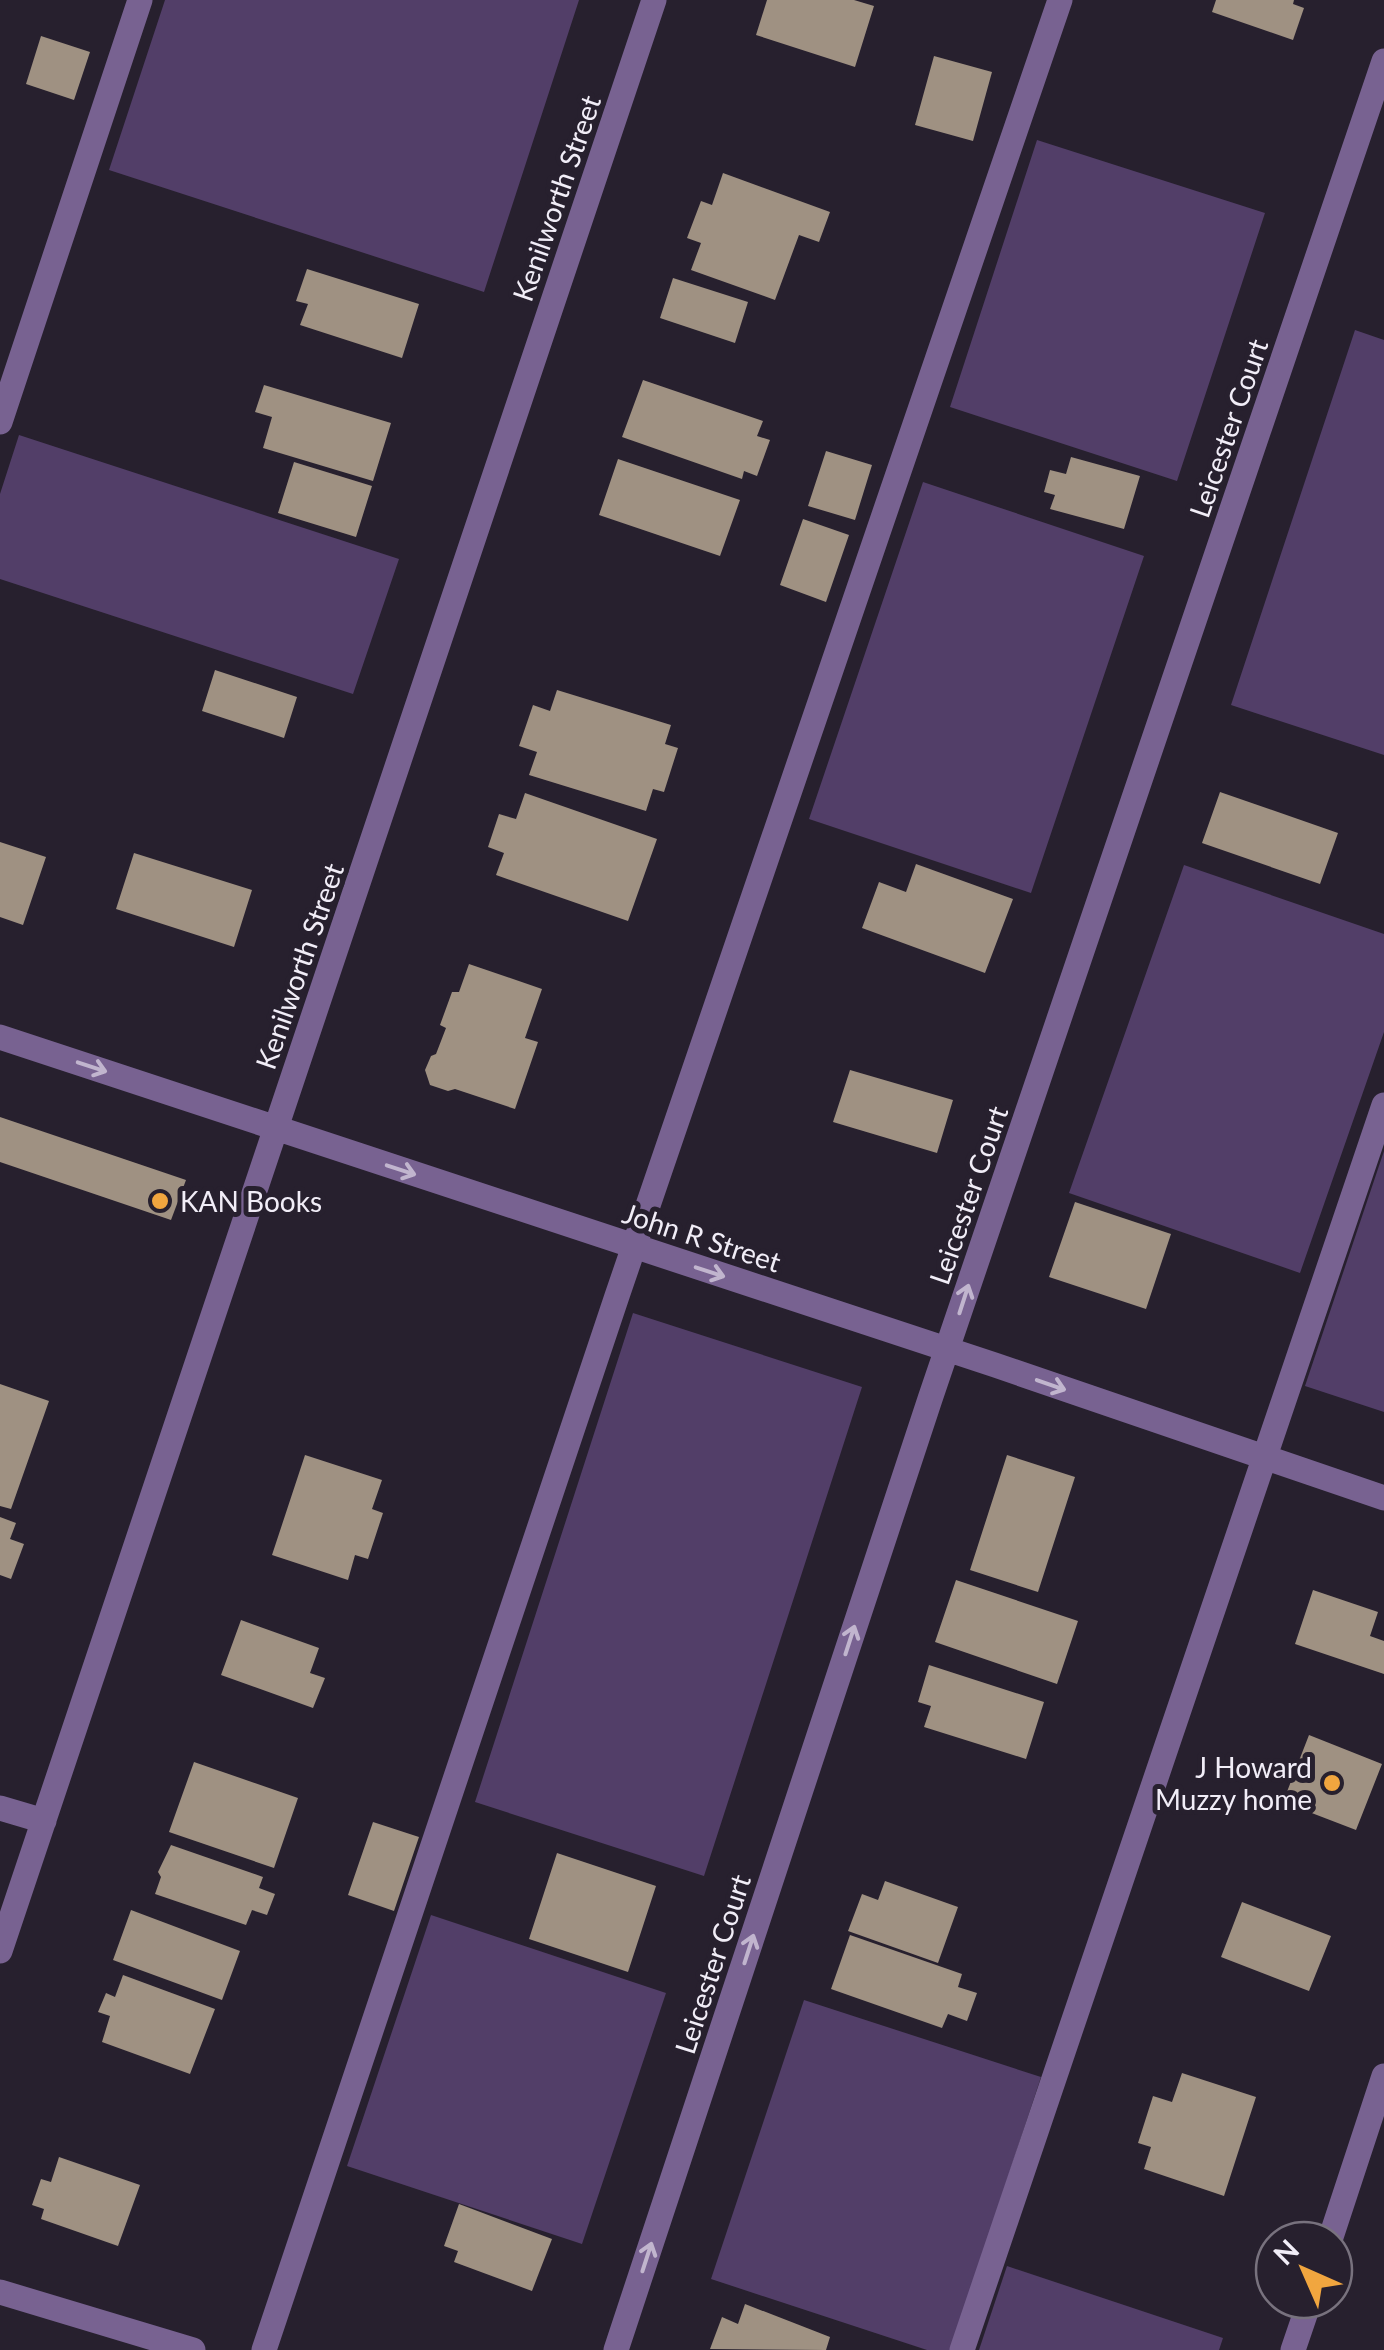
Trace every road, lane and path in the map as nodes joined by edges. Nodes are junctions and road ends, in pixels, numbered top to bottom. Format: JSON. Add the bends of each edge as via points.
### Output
{"nodes":[{"id":1,"x":140,"y":0,"type":"edge"},
{"id":2,"x":654,"y":0,"type":"edge"},
{"id":3,"x":1060,"y":0,"type":"edge"},
{"id":4,"x":1384,"y":62,"type":"edge"},
{"id":5,"x":0,"y":422,"type":"edge"},
{"id":6,"x":0,"y":1036,"type":"edge"},
{"id":7,"x":1384,"y":1105,"type":"edge"},
{"id":8,"x":276,"y":1129,"type":"junction"},
{"id":9,"x":634,"y":1247,"type":"junction"},
{"id":10,"x":947,"y":1349,"type":"junction"},
{"id":11,"x":1265,"y":1459,"type":"junction"},
{"id":12,"x":1384,"y":1498,"type":"edge"},
{"id":13,"x":0,"y":1808,"type":"edge"},
{"id":14,"x":44,"y":1821,"type":"junction"},
{"id":15,"x":0,"y":1951,"type":"edge"},
{"id":16,"x":1384,"y":2076,"type":"edge"},
{"id":17,"x":1337,"y":2220,"type":"edge"},
{"id":18,"x":0,"y":2292,"type":"edge"},
{"id":19,"x":1303,"y":2320,"type":"edge"},
{"id":20,"x":193,"y":2350,"type":"edge"},
{"id":21,"x":264,"y":2350,"type":"edge"},
{"id":22,"x":616,"y":2350,"type":"edge"},
{"id":23,"x":962,"y":2350,"type":"edge"},
{"id":24,"x":1293,"y":2350,"type":"edge"}],
"edges":[{"from":1,"to":5,"type":"street"},
{"from":2,"to":8,"type":"street","name":"Kenilworth Street"},
{"from":3,"to":9,"type":"street"},
{"from":10,"to":4,"type":"street","name":"Leicester Court","one_way":true},
{"from":6,"to":8,"type":"street","name":"John R Street","one_way":true},
{"from":7,"to":11,"type":"street"},
{"from":8,"to":9,"type":"street","name":"John R Street","one_way":true},
{"from":8,"to":14,"type":"street","name":"Kenilworth Street"},
{"from":9,"to":10,"type":"street","name":"John R Street","one_way":true},
{"from":9,"to":21,"type":"street"},
{"from":10,"to":11,"type":"street","name":"John R Street","one_way":true},
{"from":22,"to":10,"type":"street","name":"Leicester Court","one_way":true},
{"from":11,"to":12,"type":"street","name":"John R Street"},
{"from":11,"to":23,"type":"street"},
{"from":13,"to":14,"type":"street"},
{"from":14,"to":15,"type":"street","name":"Kenilworth Street"},
{"from":16,"to":17,"type":"street"},
{"from":18,"to":20,"type":"street"},
{"from":19,"to":24,"type":"street"}]}
